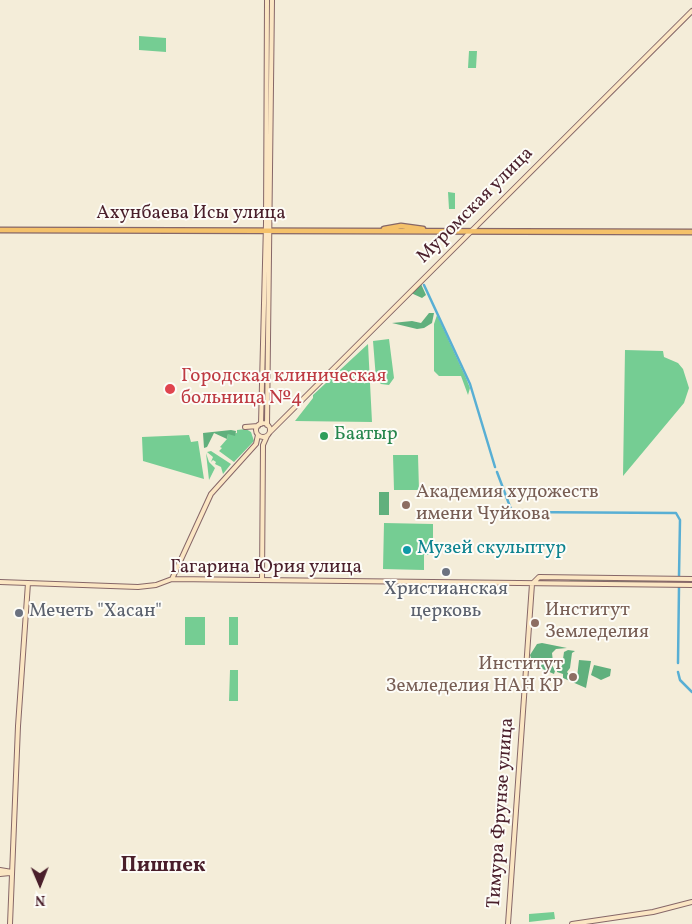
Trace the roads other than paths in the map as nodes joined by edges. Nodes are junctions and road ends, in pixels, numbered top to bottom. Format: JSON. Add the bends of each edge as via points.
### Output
{"nodes":[{"id":1,"x":268,"y":0,"type":"edge"},
{"id":2,"x":272,"y":0,"type":"edge"},
{"id":3,"x":692,"y":11,"type":"edge"},
{"id":4,"x":0,"y":230,"type":"edge"},
{"id":5,"x":268,"y":230,"type":"junction"},
{"id":6,"x":472,"y":230,"type":"junction"},
{"id":7,"x":692,"y":232,"type":"edge"},
{"id":8,"x":280,"y":421,"type":"junction"},
{"id":9,"x":260,"y":425,"type":"junction"},
{"id":10,"x":268,"y":425,"type":"junction"},
{"id":11,"x":257,"y":433,"type":"junction"},
{"id":12,"x":268,"y":434,"type":"junction"},
{"id":13,"x":256,"y":444,"type":"junction"},
{"id":14,"x":263,"y":445,"type":"junction"},
{"id":15,"x":565,"y":578,"type":"junction"},
{"id":16,"x":172,"y":579,"type":"junction"},
{"id":17,"x":692,"y":579,"type":"edge"},
{"id":18,"x":262,"y":580,"type":"junction"},
{"id":19,"x":0,"y":582,"type":"edge"},
{"id":20,"x":28,"y":583,"type":"junction"},
{"id":21,"x":532,"y":584,"type":"junction"},
{"id":22,"x":566,"y":584,"type":"junction"},
{"id":23,"x":692,"y":585,"type":"edge"},
{"id":24,"x":0,"y":870,"type":"edge"},
{"id":25,"x":12,"y":872,"type":"junction"},
{"id":26,"x":0,"y":874,"type":"edge"},
{"id":27,"x":692,"y":902,"type":"edge"},
{"id":28,"x":10,"y":924,"type":"edge"},
{"id":29,"x":508,"y":924,"type":"edge"},
{"id":30,"x":572,"y":924,"type":"edge"}],
"edges":[{"from":1,"to":5,"type":"main road"},
{"from":2,"to":5,"type":"main road"},
{"from":3,"to":6,"type":"main road","name":"Муромская улица"},
{"from":4,"to":5,"type":"main road","name":"Ахунбаева Исы улица"},
{"from":5,"to":6,"type":"main road","name":"Ахунбаева Исы улица"},
{"from":5,"to":9,"type":"main road","via":[[263,419]]},
{"from":5,"to":10,"type":"main road"},
{"from":6,"to":7,"type":"main road","name":"Ахунбаева Исы улица"},
{"from":6,"to":8,"type":"main road","name":"Муромская улица"},
{"from":8,"to":10,"type":"main road"},
{"from":8,"to":12,"type":"main road","name":"Муромская улица"},
{"from":9,"to":10,"type":"main road"},
{"from":9,"to":11,"type":"main road"},
{"from":9,"to":11,"type":"main road","via":[[246,427]]},
{"from":10,"to":12,"type":"main road"},
{"from":11,"to":12,"type":"main road","via":[[262,437]]},
{"from":11,"to":13,"type":"main road"},
{"from":12,"to":14,"type":"main road","name":"Муромская улица"},
{"from":13,"to":14,"type":"main road","via":[[260,442]]},
{"from":13,"to":16,"type":"main road","via":[[211,494]]},
{"from":14,"to":18,"type":"main road"},
{"from":15,"to":17,"type":"main road","name":"Гагарина Юрия улица"},
{"from":15,"to":21,"type":"main road","name":"Гагарина Юрия улица","via":[[539,577]]},
{"from":15,"to":22,"type":"main road"},
{"from":16,"to":18,"type":"main road","name":"Гагарина Юрия улица"},
{"from":16,"to":20,"type":"main road","name":"Гагарина Юрия улица","via":[[138,588]]},
{"from":18,"to":21,"type":"main road","name":"Гагарина Юрия улица"},
{"from":19,"to":20,"type":"main road","name":"Гагарина Юрия улица"},
{"from":20,"to":25,"type":"main road"},
{"from":21,"to":22,"type":"main road","name":"Гагарина Юрия улица"},
{"from":21,"to":29,"type":"main road","name":"Тимура Фрунзе улица"},
{"from":22,"to":23,"type":"main road","name":"Гагарина Юрия улица"},
{"from":24,"to":25,"type":"main road"},
{"from":25,"to":26,"type":"main road"},
{"from":25,"to":28,"type":"main road"},
{"from":27,"to":30,"type":"main road","via":[[653,912]]}]}
